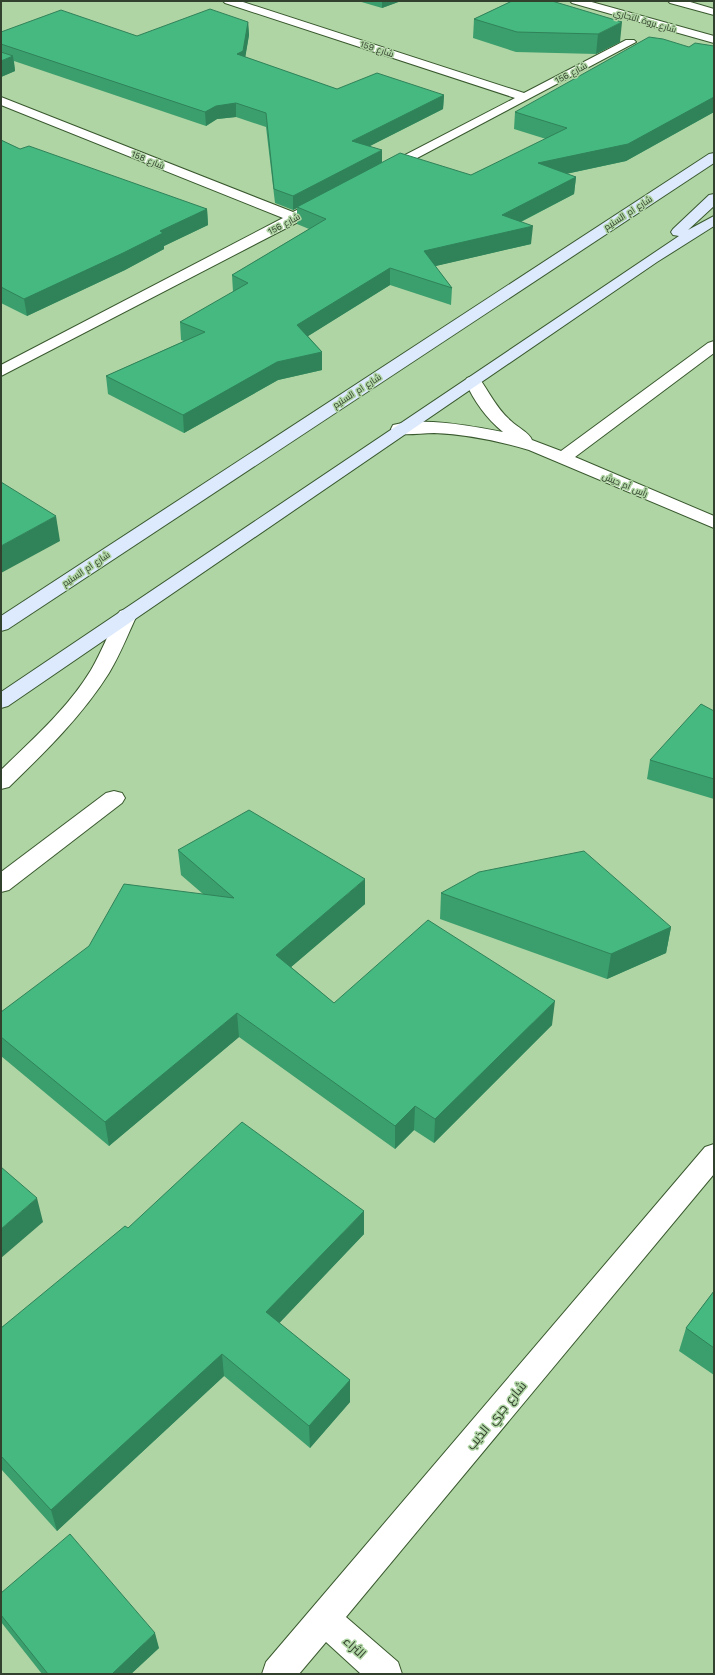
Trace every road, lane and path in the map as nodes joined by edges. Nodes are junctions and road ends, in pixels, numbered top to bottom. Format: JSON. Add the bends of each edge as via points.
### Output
{"nodes":[{"id":1,"x":229,"y":1,"type":"edge"},
{"id":2,"x":576,"y":1,"type":"edge"},
{"id":3,"x":674,"y":1,"type":"edge"},
{"id":4,"x":714,"y":12,"type":"edge"},
{"id":5,"x":714,"y":40,"type":"edge"},
{"id":6,"x":630,"y":42,"type":"dead end"},
{"id":7,"x":525,"y":97,"type":"junction"},
{"id":8,"x":1,"y":101,"type":"edge"},
{"id":9,"x":714,"y":157,"type":"edge"},
{"id":10,"x":372,"y":178,"type":"edge"},
{"id":11,"x":337,"y":196,"type":"edge"},
{"id":12,"x":714,"y":198,"type":"edge"},
{"id":13,"x":295,"y":218,"type":"junction"},
{"id":14,"x":714,"y":220,"type":"edge"},
{"id":15,"x":652,"y":259,"type":"junction"},
{"id":16,"x":714,"y":346,"type":"edge"},
{"id":17,"x":1,"y":371,"type":"edge"},
{"id":18,"x":472,"y":381,"type":"junction"},
{"id":19,"x":399,"y":429,"type":"junction"},
{"id":20,"x":535,"y":446,"type":"junction"},
{"id":21,"x":563,"y":458,"type":"junction"},
{"id":22,"x":714,"y":524,"type":"edge"},
{"id":23,"x":127,"y":615,"type":"junction"},
{"id":24,"x":1,"y":625,"type":"edge"},
{"id":25,"x":1,"y":701,"type":"edge"},
{"id":26,"x":1,"y":782,"type":"edge"},
{"id":27,"x":114,"y":798,"type":"dead end"},
{"id":28,"x":1,"y":884,"type":"edge"},
{"id":29,"x":714,"y":1155,"type":"edge"},
{"id":30,"x":324,"y":1619,"type":"junction"},
{"id":31,"x":278,"y":1674,"type":"edge"},
{"id":32,"x":386,"y":1674,"type":"edge"}],
"edges":[{"from":1,"to":7,"type":"street","name":"شارع 159"},
{"from":2,"to":5,"type":"street","name":"شارع بروة التجاري"},
{"from":3,"to":4,"type":"street"},
{"from":6,"to":7,"type":"street","name":"شارع 156"},
{"from":7,"to":10,"type":"street","name":"شارع 156"},
{"from":8,"to":13,"type":"street","name":"شارع 158"},
{"from":9,"to":24,"type":"main road","name":"شارع ام السنيم"},
{"from":11,"to":13,"type":"street","name":"شارع 156"},
{"from":12,"to":15,"type":"main road"},
{"from":13,"to":17,"type":"street","name":"شارع 156"},
{"from":14,"to":15,"type":"main road"},
{"from":15,"to":18,"type":"main road"},
{"from":16,"to":21,"type":"street"},
{"from":18,"to":19,"type":"main road"},
{"from":18,"to":20,"type":"street","name":"رأس أم حيش","via":[[480,398],[493,415]]},
{"from":19,"to":20,"type":"street","name":"رأس أم حيش","via":[[469,431]]},
{"from":19,"to":23,"type":"main road"},
{"from":20,"to":21,"type":"street","name":"رأس أم حيش"},
{"from":21,"to":22,"type":"street","name":"رأس أم حيش"},
{"from":23,"to":25,"type":"main road"},
{"from":23,"to":26,"type":"street","via":[[100,672],[73,709]]},
{"from":27,"to":28,"type":"street"},
{"from":29,"to":30,"type":"street","name":"شارع جري الذيب"},
{"from":30,"to":31,"type":"street","name":"شارع جري الذيب"},
{"from":30,"to":32,"type":"street","name":"الثراء"}]}
